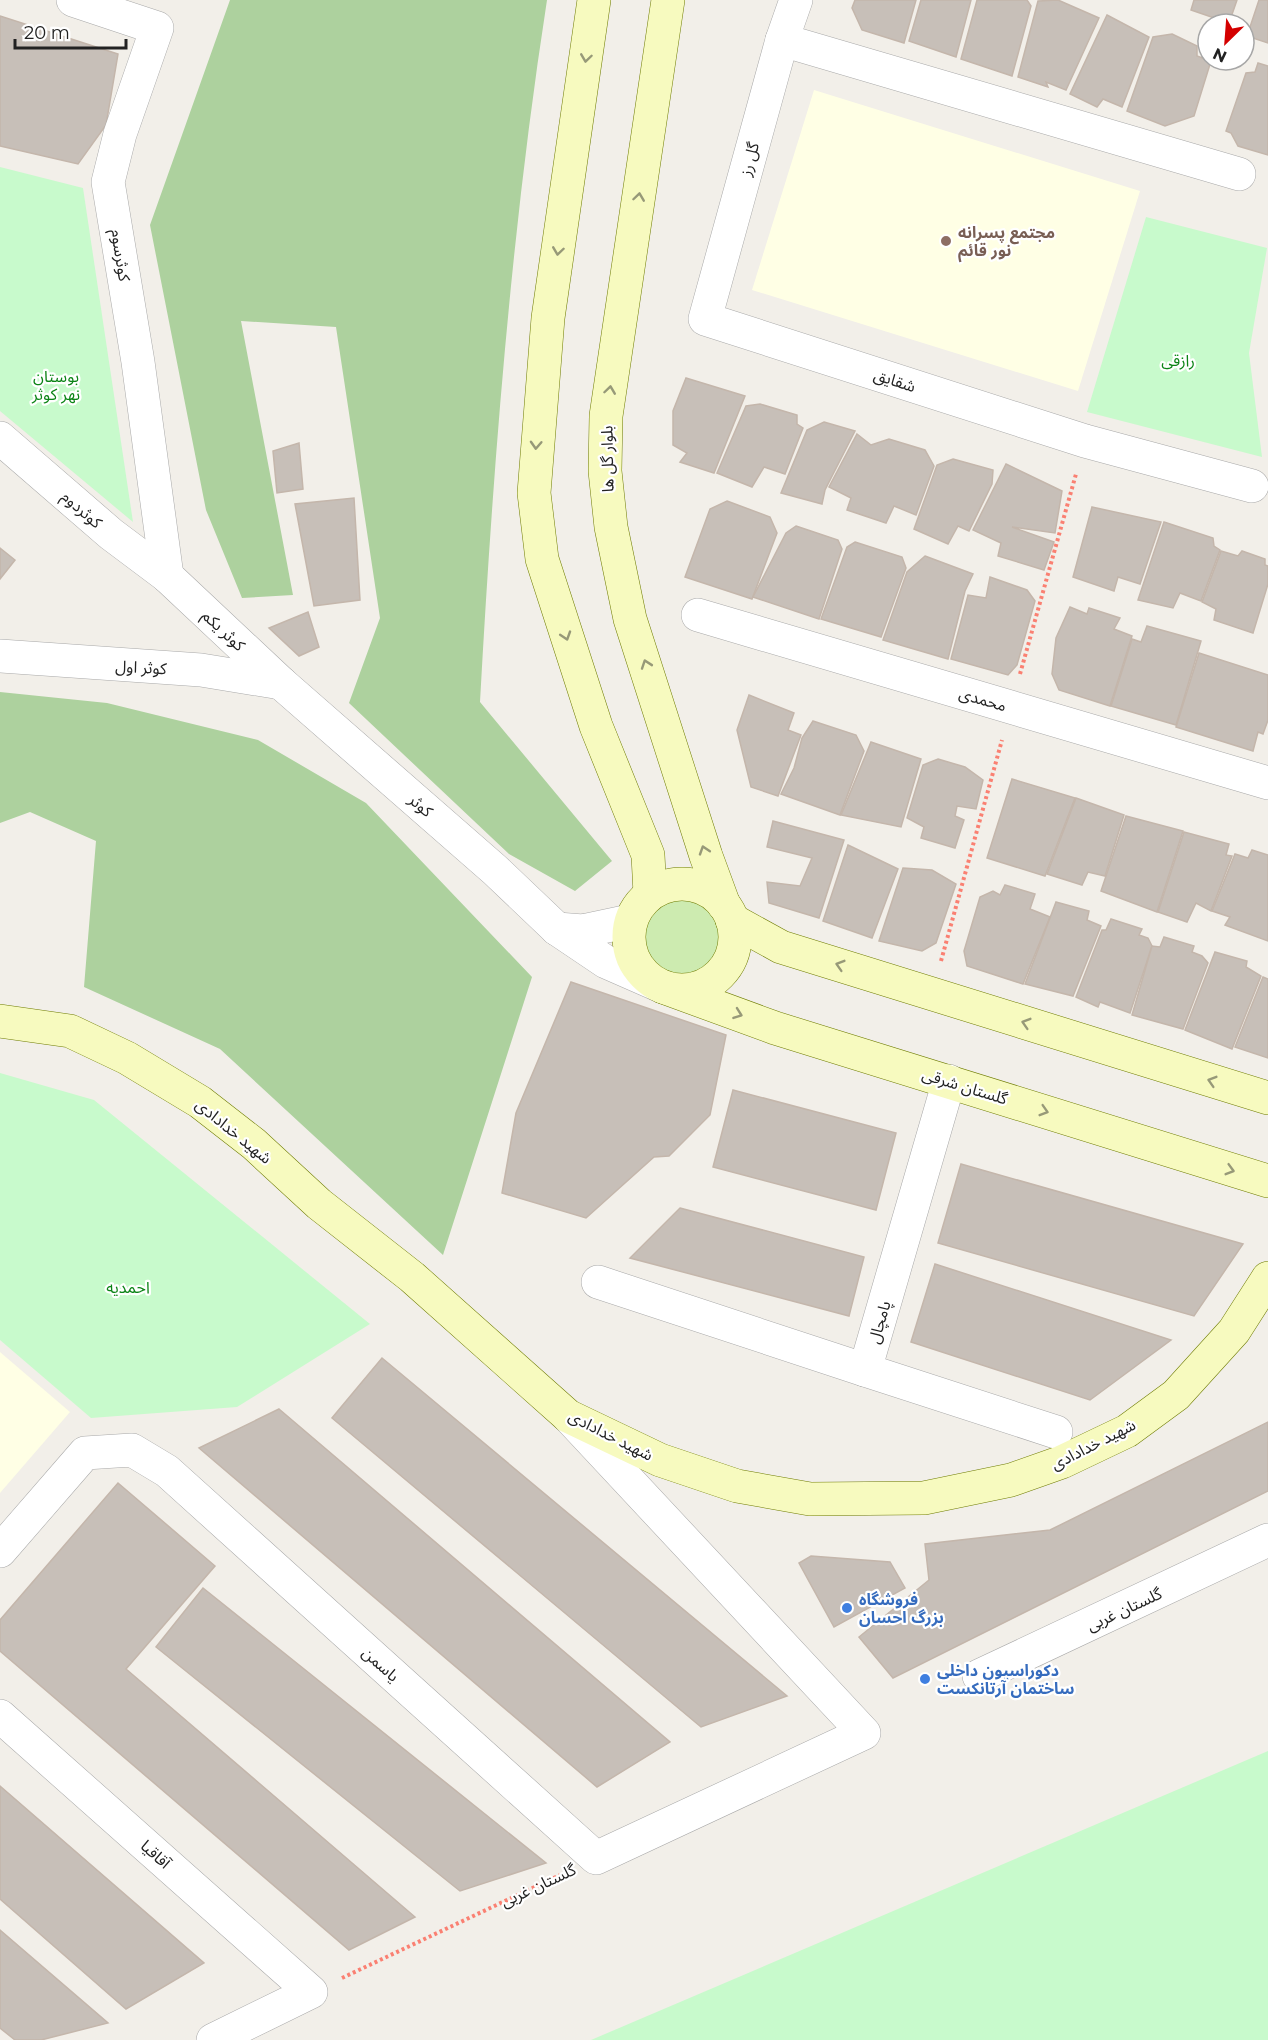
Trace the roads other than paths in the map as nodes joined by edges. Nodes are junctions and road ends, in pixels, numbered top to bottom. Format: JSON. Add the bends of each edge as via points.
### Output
{"nodes":[{"id":1,"x":73,"y":0,"type":"edge"},
{"id":2,"x":594,"y":0,"type":"edge"},
{"id":3,"x":668,"y":0,"type":"edge"},
{"id":4,"x":796,"y":0,"type":"edge"},
{"id":5,"x":782,"y":40,"type":"junction"},
{"id":6,"x":1239,"y":174,"type":"dead end"},
{"id":7,"x":705,"y":319,"type":"joint"},
{"id":8,"x":0,"y":438,"type":"edge"},
{"id":9,"x":1252,"y":486,"type":"dead end"},
{"id":10,"x":167,"y":576,"type":"junction"},
{"id":11,"x":698,"y":615,"type":"dead end"},
{"id":12,"x":0,"y":656,"type":"edge"},
{"id":13,"x":282,"y":683,"type":"junction"},
{"id":14,"x":1268,"y":783,"type":"edge"},
{"id":15,"x":650,"y":894,"type":"junction"},
{"id":16,"x":728,"y":913,"type":"junction"},
{"id":17,"x":630,"y":921,"type":"junction"},
{"id":18,"x":557,"y":929,"type":"junction"},
{"id":19,"x":663,"y":987,"type":"junction"},
{"id":20,"x":0,"y":1021,"type":"edge"},
{"id":21,"x":949,"y":1081,"type":"junction"},
{"id":22,"x":1268,"y":1098,"type":"edge"},
{"id":23,"x":1268,"y":1181,"type":"edge"},
{"id":24,"x":1268,"y":1278,"type":"edge"},
{"id":25,"x":598,"y":1282,"type":"dead end"},
{"id":26,"x":865,"y":1370,"type":"junction"},
{"id":27,"x":568,"y":1416,"type":"junction"},
{"id":28,"x":1056,"y":1432,"type":"dead end"},
{"id":29,"x":1268,"y":1540,"type":"edge"},
{"id":30,"x":0,"y":1551,"type":"edge"},
{"id":31,"x":979,"y":1676,"type":"dead end"},
{"id":32,"x":0,"y":1716,"type":"edge"},
{"id":33,"x":596,"y":1858,"type":"joint"},
{"id":34,"x":213,"y":2040,"type":"edge"}],
"edges":[{"from":1,"to":10,"type":"street","name":"کوثرسوم","via":[[157,28],[120,134],[108,182]]},
{"from":2,"to":15,"type":"main road","one_way":true,"via":[[548,318],[534,493],[542,558],[596,726],[648,855]]},
{"from":16,"to":3,"type":"main road","name":"بلوار گل ها","one_way":true,"via":[[630,619],[611,527],[605,471],[606,416]]},
{"from":4,"to":5,"type":"street","name":"گل رز"},
{"from":5,"to":6,"type":"street"},
{"from":5,"to":7,"type":"street","name":"گل رز"},
{"from":7,"to":9,"type":"street","name":"شقایق","via":[[1085,441]]},
{"from":8,"to":10,"type":"street","name":"کوثردوم","via":[[111,534]]},
{"from":10,"to":13,"type":"street","name":"کوثر یکم"},
{"from":11,"to":14,"type":"street","name":"محمدی"},
{"from":12,"to":13,"type":"street","name":"کوثر اول","via":[[201,670]]},
{"from":13,"to":18,"type":"street","name":"کوثر"},
{"from":15,"to":16,"type":"main road","via":[[681,884],[698,886],[713,894]]},
{"from":15,"to":17,"type":"main road"},
{"from":16,"to":19,"type":"main road","via":[[735,937],[732,954],[718,975],[697,988],[680,991]]},
{"from":22,"to":16,"type":"main road","one_way":true,"via":[[782,947]]},
{"from":17,"to":18,"type":"street","via":[[583,931]]},
{"from":17,"to":19,"type":"main road","via":[[630,953],[643,974]]},
{"from":18,"to":19,"type":"street","name":"کوثر","via":[[606,962]]},
{"from":19,"to":21,"type":"main road","name":"گلستان شرقی","one_way":true,"via":[[775,1028]]},
{"from":20,"to":27,"type":"main road","name":"شهید خدادادی","via":[[70,1031],[127,1058],[200,1102],[254,1143],[319,1204],[412,1276]]},
{"from":21,"to":23,"type":"main road","name":"گلستان شرقی","one_way":true},
{"from":21,"to":26,"type":"street","name":"پامچال"},
{"from":24,"to":27,"type":"main road","name":"شهید خدادادی","via":[[1234,1331],[1176,1395],[1126,1431],[1062,1462],[1011,1480],[924,1498],[810,1499],[737,1486],[660,1460]]},
{"from":25,"to":26,"type":"street"},
{"from":26,"to":28,"type":"street"},
{"from":27,"to":33,"type":"street","name":"گلستان غربی","via":[[864,1733]]},
{"from":29,"to":31,"type":"street","name":"گلستان غربی"},
{"from":30,"to":33,"type":"street","name":"یاسمن","via":[[85,1453],[132,1450],[166,1470]]},
{"from":32,"to":34,"type":"street","name":"آقاقیا","via":[[311,1992]]}]}
